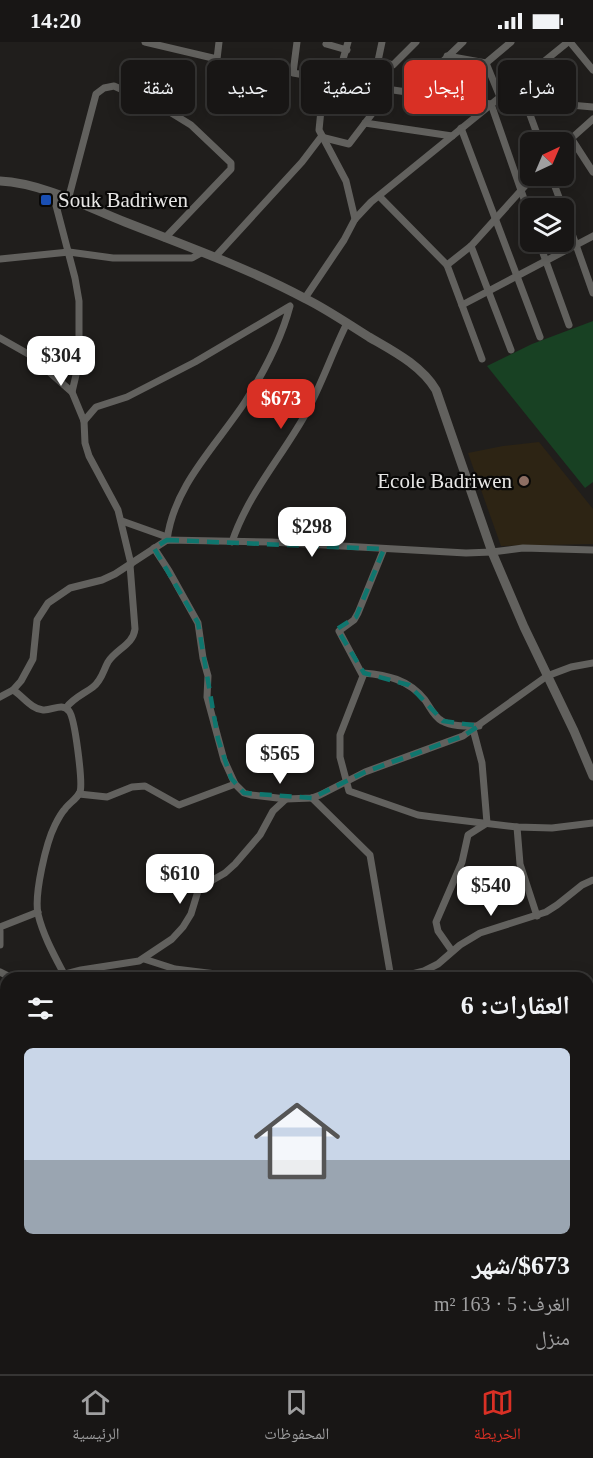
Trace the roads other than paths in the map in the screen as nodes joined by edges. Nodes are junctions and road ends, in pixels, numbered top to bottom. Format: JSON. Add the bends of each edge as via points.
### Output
{"nodes":[{"id":1,"x":146,"y":42,"type":"edge"},
{"id":2,"x":219,"y":42,"type":"edge"},
{"id":3,"x":297,"y":42,"type":"edge"},
{"id":4,"x":317,"y":42,"type":"edge"},
{"id":5,"x":382,"y":42,"type":"edge"},
{"id":6,"x":416,"y":42,"type":"edge"},
{"id":7,"x":463,"y":42,"type":"edge"},
{"id":8,"x":511,"y":42,"type":"edge"},
{"id":9,"x":569,"y":42,"type":"edge"},
{"id":10,"x":326,"y":43,"type":"edge"},
{"id":11,"x":347,"y":46,"type":"edge"},
{"id":12,"x":447,"y":56,"type":"junction"},
{"id":13,"x":582,"y":58,"type":"junction"},
{"id":14,"x":593,"y":59,"type":"edge"},
{"id":15,"x":443,"y":60,"type":"edge"},
{"id":16,"x":469,"y":60,"type":"edge"},
{"id":17,"x":547,"y":60,"type":"edge"},
{"id":18,"x":486,"y":63,"type":"joint"},
{"id":19,"x":593,"y":70,"type":"edge"},
{"id":20,"x":301,"y":74,"type":"edge"},
{"id":21,"x":498,"y":92,"type":"edge"},
{"id":22,"x":498,"y":99,"type":"edge"},
{"id":23,"x":486,"y":103,"type":"edge"},
{"id":24,"x":491,"y":104,"type":"junction"},
{"id":25,"x":576,"y":106,"type":"edge"},
{"id":26,"x":593,"y":107,"type":"edge"},
{"id":27,"x":321,"y":114,"type":"edge"},
{"id":28,"x":372,"y":114,"type":"edge"},
{"id":29,"x":530,"y":114,"type":"edge"},
{"id":30,"x":593,"y":119,"type":"edge"},
{"id":31,"x":365,"y":123,"type":"junction"},
{"id":32,"x":461,"y":128,"type":"junction"},
{"id":33,"x":536,"y":132,"type":"edge"},
{"id":34,"x":574,"y":135,"type":"edge"},
{"id":35,"x":452,"y":136,"type":"junction"},
{"id":36,"x":321,"y":137,"type":"junction"},
{"id":37,"x":574,"y":143,"type":"edge"},
{"id":38,"x":593,"y":172,"type":"edge"},
{"id":39,"x":0,"y":181,"type":"edge"},
{"id":40,"x":525,"y":186,"type":"edge"},
{"id":41,"x":521,"y":191,"type":"junction"},
{"id":42,"x":53,"y":194,"type":"junction"},
{"id":43,"x":379,"y":196,"type":"junction"},
{"id":44,"x":524,"y":198,"type":"edge"},
{"id":45,"x":68,"y":200,"type":"junction"},
{"id":46,"x":355,"y":219,"type":"junction"},
{"id":47,"x":496,"y":219,"type":"junction"},
{"id":48,"x":593,"y":236,"type":"edge"},
{"id":49,"x":165,"y":238,"type":"junction"},
{"id":50,"x":574,"y":239,"type":"edge"},
{"id":51,"x":576,"y":245,"type":"junction"},
{"id":52,"x":471,"y":246,"type":"junction"},
{"id":53,"x":69,"y":252,"type":"junction"},
{"id":54,"x":542,"y":252,"type":"edge"},
{"id":55,"x":201,"y":253,"type":"junction"},
{"id":56,"x":215,"y":257,"type":"junction"},
{"id":57,"x":0,"y":259,"type":"edge"},
{"id":58,"x":546,"y":262,"type":"junction"},
{"id":59,"x":447,"y":265,"type":"junction"},
{"id":60,"x":517,"y":278,"type":"junction"},
{"id":61,"x":488,"y":291,"type":"junction"},
{"id":62,"x":593,"y":293,"type":"edge"},
{"id":63,"x":295,"y":294,"type":"junction"},
{"id":64,"x":305,"y":298,"type":"junction"},
{"id":65,"x":462,"y":305,"type":"junction"},
{"id":66,"x":290,"y":306,"type":"junction"},
{"id":67,"x":347,"y":323,"type":"junction"},
{"id":68,"x":569,"y":325,"type":"dead end"},
{"id":69,"x":540,"y":337,"type":"dead end"},
{"id":70,"x":0,"y":338,"type":"edge"},
{"id":71,"x":511,"y":350,"type":"dead end"},
{"id":72,"x":482,"y":359,"type":"dead end"},
{"id":73,"x":72,"y":393,"type":"junction"},
{"id":74,"x":84,"y":421,"type":"junction"},
{"id":75,"x":122,"y":521,"type":"junction"},
{"id":76,"x":167,"y":538,"type":"junction"},
{"id":77,"x":232,"y":542,"type":"junction"},
{"id":78,"x":154,"y":548,"type":"junction"},
{"id":79,"x":384,"y":549,"type":"junction"},
{"id":80,"x":593,"y":550,"type":"edge"},
{"id":81,"x":492,"y":552,"type":"junction"},
{"id":82,"x":130,"y":565,"type":"junction"},
{"id":83,"x":593,"y":663,"type":"edge"},
{"id":84,"x":363,"y":673,"type":"junction"},
{"id":85,"x":547,"y":676,"type":"junction"},
{"id":86,"x":13,"y":690,"type":"junction"},
{"id":87,"x":0,"y":697,"type":"edge"},
{"id":88,"x":66,"y":708,"type":"junction"},
{"id":89,"x":476,"y":727,"type":"junction"},
{"id":90,"x":593,"y":776,"type":"edge"},
{"id":91,"x":345,"y":781,"type":"junction"},
{"id":92,"x":235,"y":784,"type":"junction"},
{"id":93,"x":79,"y":794,"type":"junction"},
{"id":94,"x":286,"y":798,"type":"junction"},
{"id":95,"x":312,"y":798,"type":"junction"},
{"id":96,"x":487,"y":823,"type":"junction"},
{"id":97,"x":593,"y":823,"type":"edge"},
{"id":98,"x":517,"y":827,"type":"junction"},
{"id":99,"x":593,"y":880,"type":"edge"},
{"id":100,"x":38,"y":912,"type":"junction"},
{"id":101,"x":537,"y":916,"type":"junction"},
{"id":102,"x":0,"y":927,"type":"edge"},
{"id":103,"x":0,"y":932,"type":"edge"},
{"id":104,"x":0,"y":945,"type":"edge"},
{"id":105,"x":452,"y":951,"type":"junction"},
{"id":106,"x":144,"y":959,"type":"junction"},
{"id":107,"x":63,"y":972,"type":"edge"},
{"id":108,"x":75,"y":972,"type":"edge"},
{"id":109,"x":200,"y":972,"type":"edge"},
{"id":110,"x":390,"y":972,"type":"edge"},
{"id":111,"x":416,"y":972,"type":"edge"}],
"edges":[{"from":1,"to":2,"type":"street","via":[[217,59]]},
{"from":3,"to":20,"type":"street","via":[[293,73]]},
{"from":4,"to":10,"type":"street"},
{"from":5,"to":6,"type":"street","via":[[378,61],[393,65]]},
{"from":7,"to":12,"type":"street"},
{"from":8,"to":18,"type":"street"},
{"from":9,"to":13,"type":"street"},
{"from":9,"to":17,"type":"street"},
{"from":10,"to":11,"type":"street"},
{"from":12,"to":15,"type":"street"},
{"from":12,"to":16,"type":"street"},
{"from":13,"to":14,"type":"street"},
{"from":13,"to":19,"type":"street"},
{"from":18,"to":21,"type":"street"},
{"from":22,"to":24,"type":"street"},
{"from":23,"to":24,"type":"street"},
{"from":24,"to":32,"type":"street"},
{"from":24,"to":41,"type":"street"},
{"from":25,"to":26,"type":"street"},
{"from":27,"to":36,"type":"street"},
{"from":28,"to":31,"type":"street"},
{"from":29,"to":33,"type":"street"},
{"from":30,"to":34,"type":"street"},
{"from":31,"to":35,"type":"street"},
{"from":31,"to":36,"type":"street","via":[[349,144]]},
{"from":32,"to":35,"type":"street"},
{"from":32,"to":47,"type":"street"},
{"from":35,"to":43,"type":"street"},
{"from":36,"to":46,"type":"street","via":[[346,181]]},
{"from":36,"to":56,"type":"street"},
{"from":37,"to":38,"type":"street"},
{"from":39,"to":42,"type":"street"},
{"from":40,"to":41,"type":"street"},
{"from":41,"to":44,"type":"street"},
{"from":41,"to":47,"type":"street"},
{"from":42,"to":45,"type":"street"},
{"from":42,"to":53,"type":"street"},
{"from":43,"to":46,"type":"street"},
{"from":43,"to":59,"type":"street"},
{"from":45,"to":49,"type":"street"},
{"from":45,"to":49,"type":"street","via":[[96,94],[114,86],[191,125],[231,163],[231,169]]},
{"from":46,"to":64,"type":"street"},
{"from":47,"to":52,"type":"street"},
{"from":47,"to":60,"type":"street"},
{"from":48,"to":51,"type":"street"},
{"from":49,"to":55,"type":"street"},
{"from":50,"to":51,"type":"street"},
{"from":51,"to":58,"type":"street"},
{"from":51,"to":62,"type":"street"},
{"from":52,"to":59,"type":"street"},
{"from":52,"to":61,"type":"street"},
{"from":53,"to":55,"type":"street","via":[[113,258],[194,258]]},
{"from":53,"to":57,"type":"street"},
{"from":53,"to":73,"type":"street","via":[[80,321]]},
{"from":54,"to":58,"type":"street"},
{"from":55,"to":56,"type":"street"},
{"from":56,"to":63,"type":"street"},
{"from":58,"to":60,"type":"street"},
{"from":58,"to":68,"type":"street"},
{"from":59,"to":65,"type":"street"},
{"from":60,"to":61,"type":"street"},
{"from":60,"to":69,"type":"street"},
{"from":61,"to":65,"type":"street"},
{"from":61,"to":71,"type":"street"},
{"from":63,"to":64,"type":"street"},
{"from":63,"to":66,"type":"street"},
{"from":64,"to":67,"type":"street"},
{"from":65,"to":72,"type":"street"},
{"from":66,"to":74,"type":"street","via":[[127,398],[96,407]]},
{"from":66,"to":76,"type":"street","via":[[262,374],[183,491]]},
{"from":67,"to":77,"type":"street","via":[[306,412],[259,485]]},
{"from":67,"to":81,"type":"street","via":[[402,357],[436,390]]},
{"from":70,"to":73,"type":"street","via":[[30,355]]},
{"from":73,"to":74,"type":"street"},
{"from":74,"to":75,"type":"street","via":[[89,456]]},
{"from":75,"to":76,"type":"street"},
{"from":75,"to":82,"type":"street"},
{"from":76,"to":77,"type":"street"},
{"from":76,"to":78,"type":"street"},
{"from":77,"to":79,"type":"street"},
{"from":78,"to":82,"type":"street"},
{"from":78,"to":92,"type":"street","via":[[198,623],[208,676],[207,697],[224,760]]},
{"from":79,"to":81,"type":"street"},
{"from":79,"to":84,"type":"street","via":[[358,613],[339,631]]},
{"from":80,"to":81,"type":"street","via":[[523,548]]},
{"from":81,"to":85,"type":"street"},
{"from":82,"to":86,"type":"street","via":[[102,580],[70,588],[48,603],[37,620],[33,660]]},
{"from":82,"to":88,"type":"street","via":[[134,636],[111,659],[94,686]]},
{"from":83,"to":85,"type":"street"},
{"from":84,"to":89,"type":"street","via":[[402,681],[417,691],[442,722]]},
{"from":84,"to":91,"type":"street","via":[[340,735]]},
{"from":85,"to":89,"type":"street"},
{"from":85,"to":90,"type":"street"},
{"from":86,"to":87,"type":"street"},
{"from":86,"to":88,"type":"street","via":[[38,709]]},
{"from":88,"to":93,"type":"street","via":[[71,714],[81,767]]},
{"from":89,"to":91,"type":"street","via":[[449,743]]},
{"from":89,"to":96,"type":"street"},
{"from":91,"to":95,"type":"street"},
{"from":91,"to":96,"type":"street","via":[[353,793],[418,814]]},
{"from":92,"to":93,"type":"street","via":[[179,805],[145,786],[107,796]]},
{"from":92,"to":94,"type":"street","via":[[244,793]]},
{"from":93,"to":100,"type":"street","via":[[64,809],[51,834],[41,870]]},
{"from":94,"to":95,"type":"street"},
{"from":94,"to":106,"type":"street","via":[[273,811],[254,844],[225,873],[198,891],[183,927]]},
{"from":95,"to":110,"type":"street","via":[[370,855]]},
{"from":96,"to":98,"type":"street"},
{"from":96,"to":105,"type":"street","via":[[468,835],[462,862],[436,922]]},
{"from":97,"to":98,"type":"street"},
{"from":98,"to":101,"type":"street","via":[[519,855]]},
{"from":99,"to":101,"type":"street"},
{"from":100,"to":102,"type":"street"},
{"from":100,"to":107,"type":"street"},
{"from":101,"to":105,"type":"street","via":[[480,933]]},
{"from":103,"to":104,"type":"street"},
{"from":105,"to":111,"type":"street","via":[[438,964]]},
{"from":106,"to":108,"type":"street"},
{"from":106,"to":109,"type":"street"}]}
